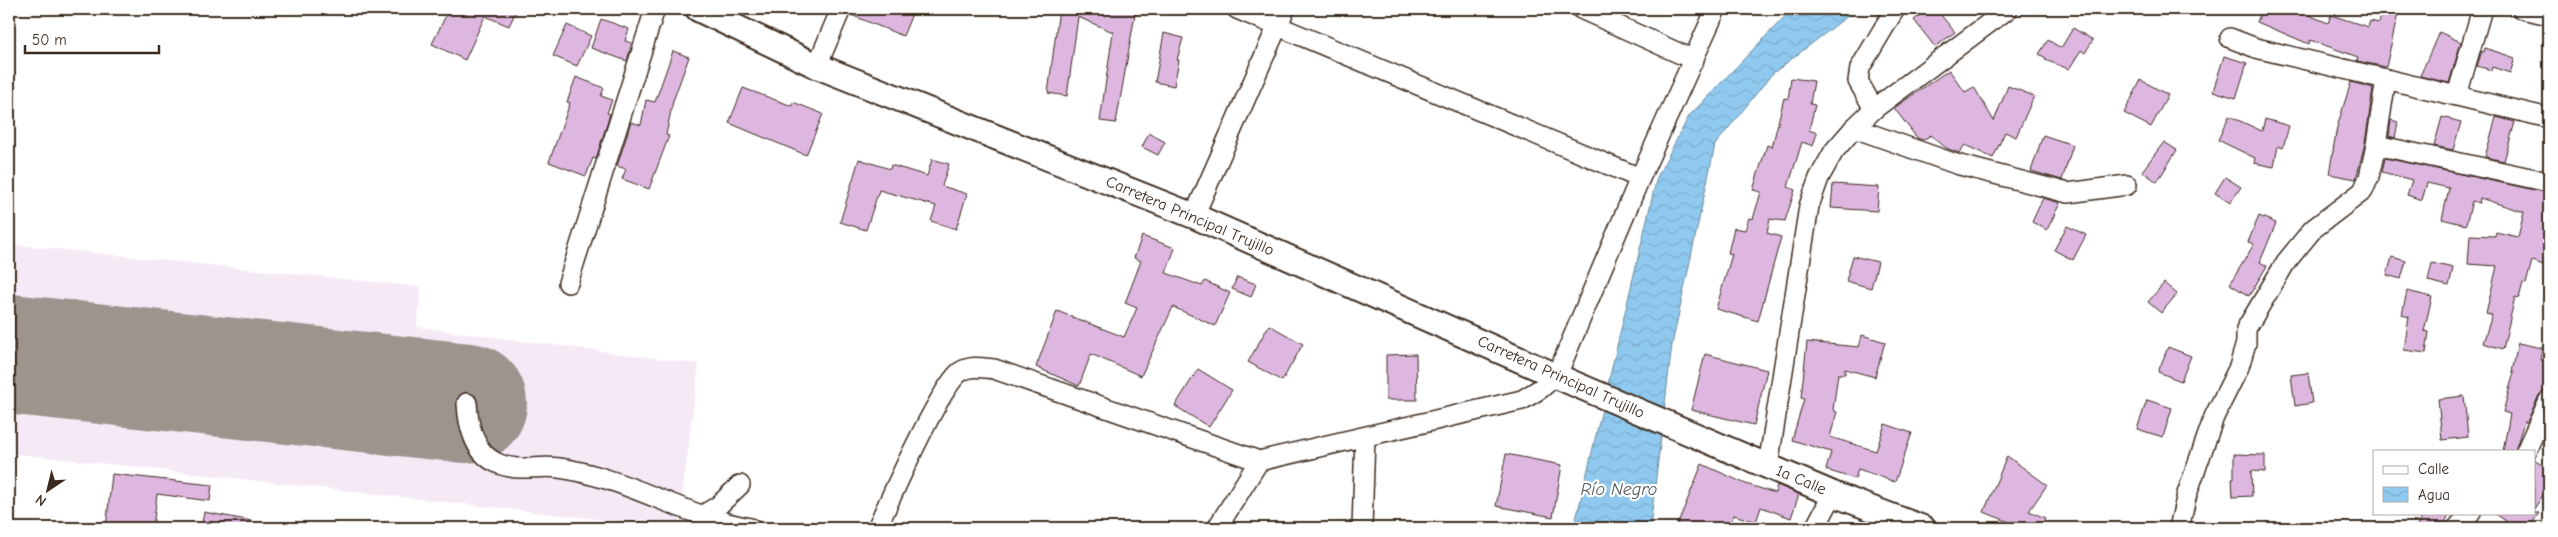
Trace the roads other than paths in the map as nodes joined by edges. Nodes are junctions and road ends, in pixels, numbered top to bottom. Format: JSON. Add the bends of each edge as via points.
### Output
{"nodes":[{"id":1,"x":654,"y":9,"type":"edge"},
{"id":2,"x":698,"y":9,"type":"edge"},
{"id":3,"x":841,"y":9,"type":"edge"},
{"id":4,"x":1237,"y":9,"type":"edge"},
{"id":5,"x":1285,"y":9,"type":"edge"},
{"id":6,"x":1580,"y":9,"type":"edge"},
{"id":7,"x":1716,"y":9,"type":"edge"},
{"id":8,"x":1895,"y":9,"type":"edge"},
{"id":9,"x":2008,"y":9,"type":"edge"},
{"id":10,"x":2482,"y":9,"type":"edge"},
{"id":11,"x":2522,"y":9,"type":"edge"},
{"id":12,"x":2549,"y":15,"type":"edge"},
{"id":13,"x":1278,"y":26,"type":"junction"},
{"id":14,"x":2230,"y":38,"type":"dead end"},
{"id":15,"x":1694,"y":60,"type":"junction"},
{"id":16,"x":817,"y":66,"type":"junction"},
{"id":17,"x":2386,"y":79,"type":"junction"},
{"id":18,"x":2457,"y":95,"type":"junction"},
{"id":19,"x":1874,"y":109,"type":"junction"},
{"id":20,"x":2549,"y":118,"type":"edge"},
{"id":21,"x":1854,"y":128,"type":"junction"},
{"id":22,"x":2376,"y":145,"type":"junction"},
{"id":23,"x":1640,"y":178,"type":"junction"},
{"id":24,"x":2549,"y":182,"type":"edge"},
{"id":25,"x":2127,"y":185,"type":"dead end"},
{"id":26,"x":1194,"y":216,"type":"junction"},
{"id":27,"x":568,"y":284,"type":"dead end"},
{"id":28,"x":1567,"y":380,"type":"junction"},
{"id":29,"x":2549,"y":400,"type":"edge"},
{"id":30,"x":467,"y":403,"type":"dead end"},
{"id":31,"x":1680,"y":428,"type":"joint"},
{"id":32,"x":1365,"y":436,"type":"junction"},
{"id":33,"x":2526,"y":450,"type":"edge"},
{"id":34,"x":1259,"y":461,"type":"junction"},
{"id":35,"x":1768,"y":466,"type":"junction"},
{"id":36,"x":740,"y":485,"type":"dead end"},
{"id":37,"x":1833,"y":494,"type":"junction"},
{"id":38,"x":2471,"y":514,"type":"edge"},
{"id":39,"x":704,"y":515,"type":"junction"},
{"id":40,"x":751,"y":528,"type":"edge"},
{"id":41,"x":877,"y":528,"type":"edge"},
{"id":42,"x":1217,"y":528,"type":"edge"},
{"id":43,"x":1362,"y":528,"type":"edge"},
{"id":44,"x":1815,"y":528,"type":"edge"},
{"id":45,"x":1923,"y":528,"type":"edge"},
{"id":46,"x":2179,"y":528,"type":"edge"},
{"id":47,"x":2457,"y":528,"type":"edge"}],
"edges":[{"from":1,"to":27,"type":"street"},
{"from":2,"to":16,"type":"main road","name":"Carretera Principal Trujillo"},
{"from":3,"to":16,"type":"street"},
{"from":4,"to":13,"type":"street"},
{"from":5,"to":13,"type":"street"},
{"from":6,"to":15,"type":"street"},
{"from":7,"to":15,"type":"street"},
{"from":8,"to":19,"type":"street","via":[[1860,68],[1858,81]]},
{"from":9,"to":19,"type":"street"},
{"from":10,"to":18,"type":"street"},
{"from":11,"to":12,"type":"street"},
{"from":13,"to":23,"type":"street"},
{"from":13,"to":26,"type":"street"},
{"from":14,"to":17,"type":"street","via":[[2256,48]]},
{"from":15,"to":23,"type":"street"},
{"from":16,"to":26,"type":"main road","name":"Carretera Principal Trujillo"},
{"from":17,"to":18,"type":"street"},
{"from":17,"to":22,"type":"street"},
{"from":18,"to":20,"type":"street"},
{"from":19,"to":21,"type":"street"},
{"from":21,"to":25,"type":"street","via":[[1956,164],[2068,194]]},
{"from":21,"to":35,"type":"street","via":[[1831,158],[1809,206]]},
{"from":22,"to":24,"type":"street"},
{"from":22,"to":46,"type":"street","via":[[2363,191],[2313,228],[2286,262],[2246,329],[2246,343],[2239,367],[2214,417],[2187,494]]},
{"from":23,"to":28,"type":"street"},
{"from":26,"to":28,"type":"main road","name":"Carretera Principal Trujillo"},
{"from":28,"to":31,"type":"main road","name":"Carretera Principal Trujillo"},
{"from":28,"to":32,"type":"street","via":[[1522,400]]},
{"from":29,"to":33,"type":"street"},
{"from":30,"to":39,"type":"street","via":[[475,439],[481,451],[495,462],[518,469],[557,467],[598,476]]},
{"from":31,"to":35,"type":"main road","name":"1a Calle"},
{"from":32,"to":34,"type":"street"},
{"from":32,"to":43,"type":"street"},
{"from":34,"to":41,"type":"street","via":[[994,369],[974,367],[960,372],[943,393]]},
{"from":34,"to":42,"type":"street"},
{"from":35,"to":37,"type":"main road","name":"1a Calle"},
{"from":36,"to":39,"type":"street"},
{"from":37,"to":44,"type":"street"},
{"from":37,"to":45,"type":"main road","name":"1a Calle"},
{"from":38,"to":47,"type":"street"},
{"from":39,"to":40,"type":"street"}]}
